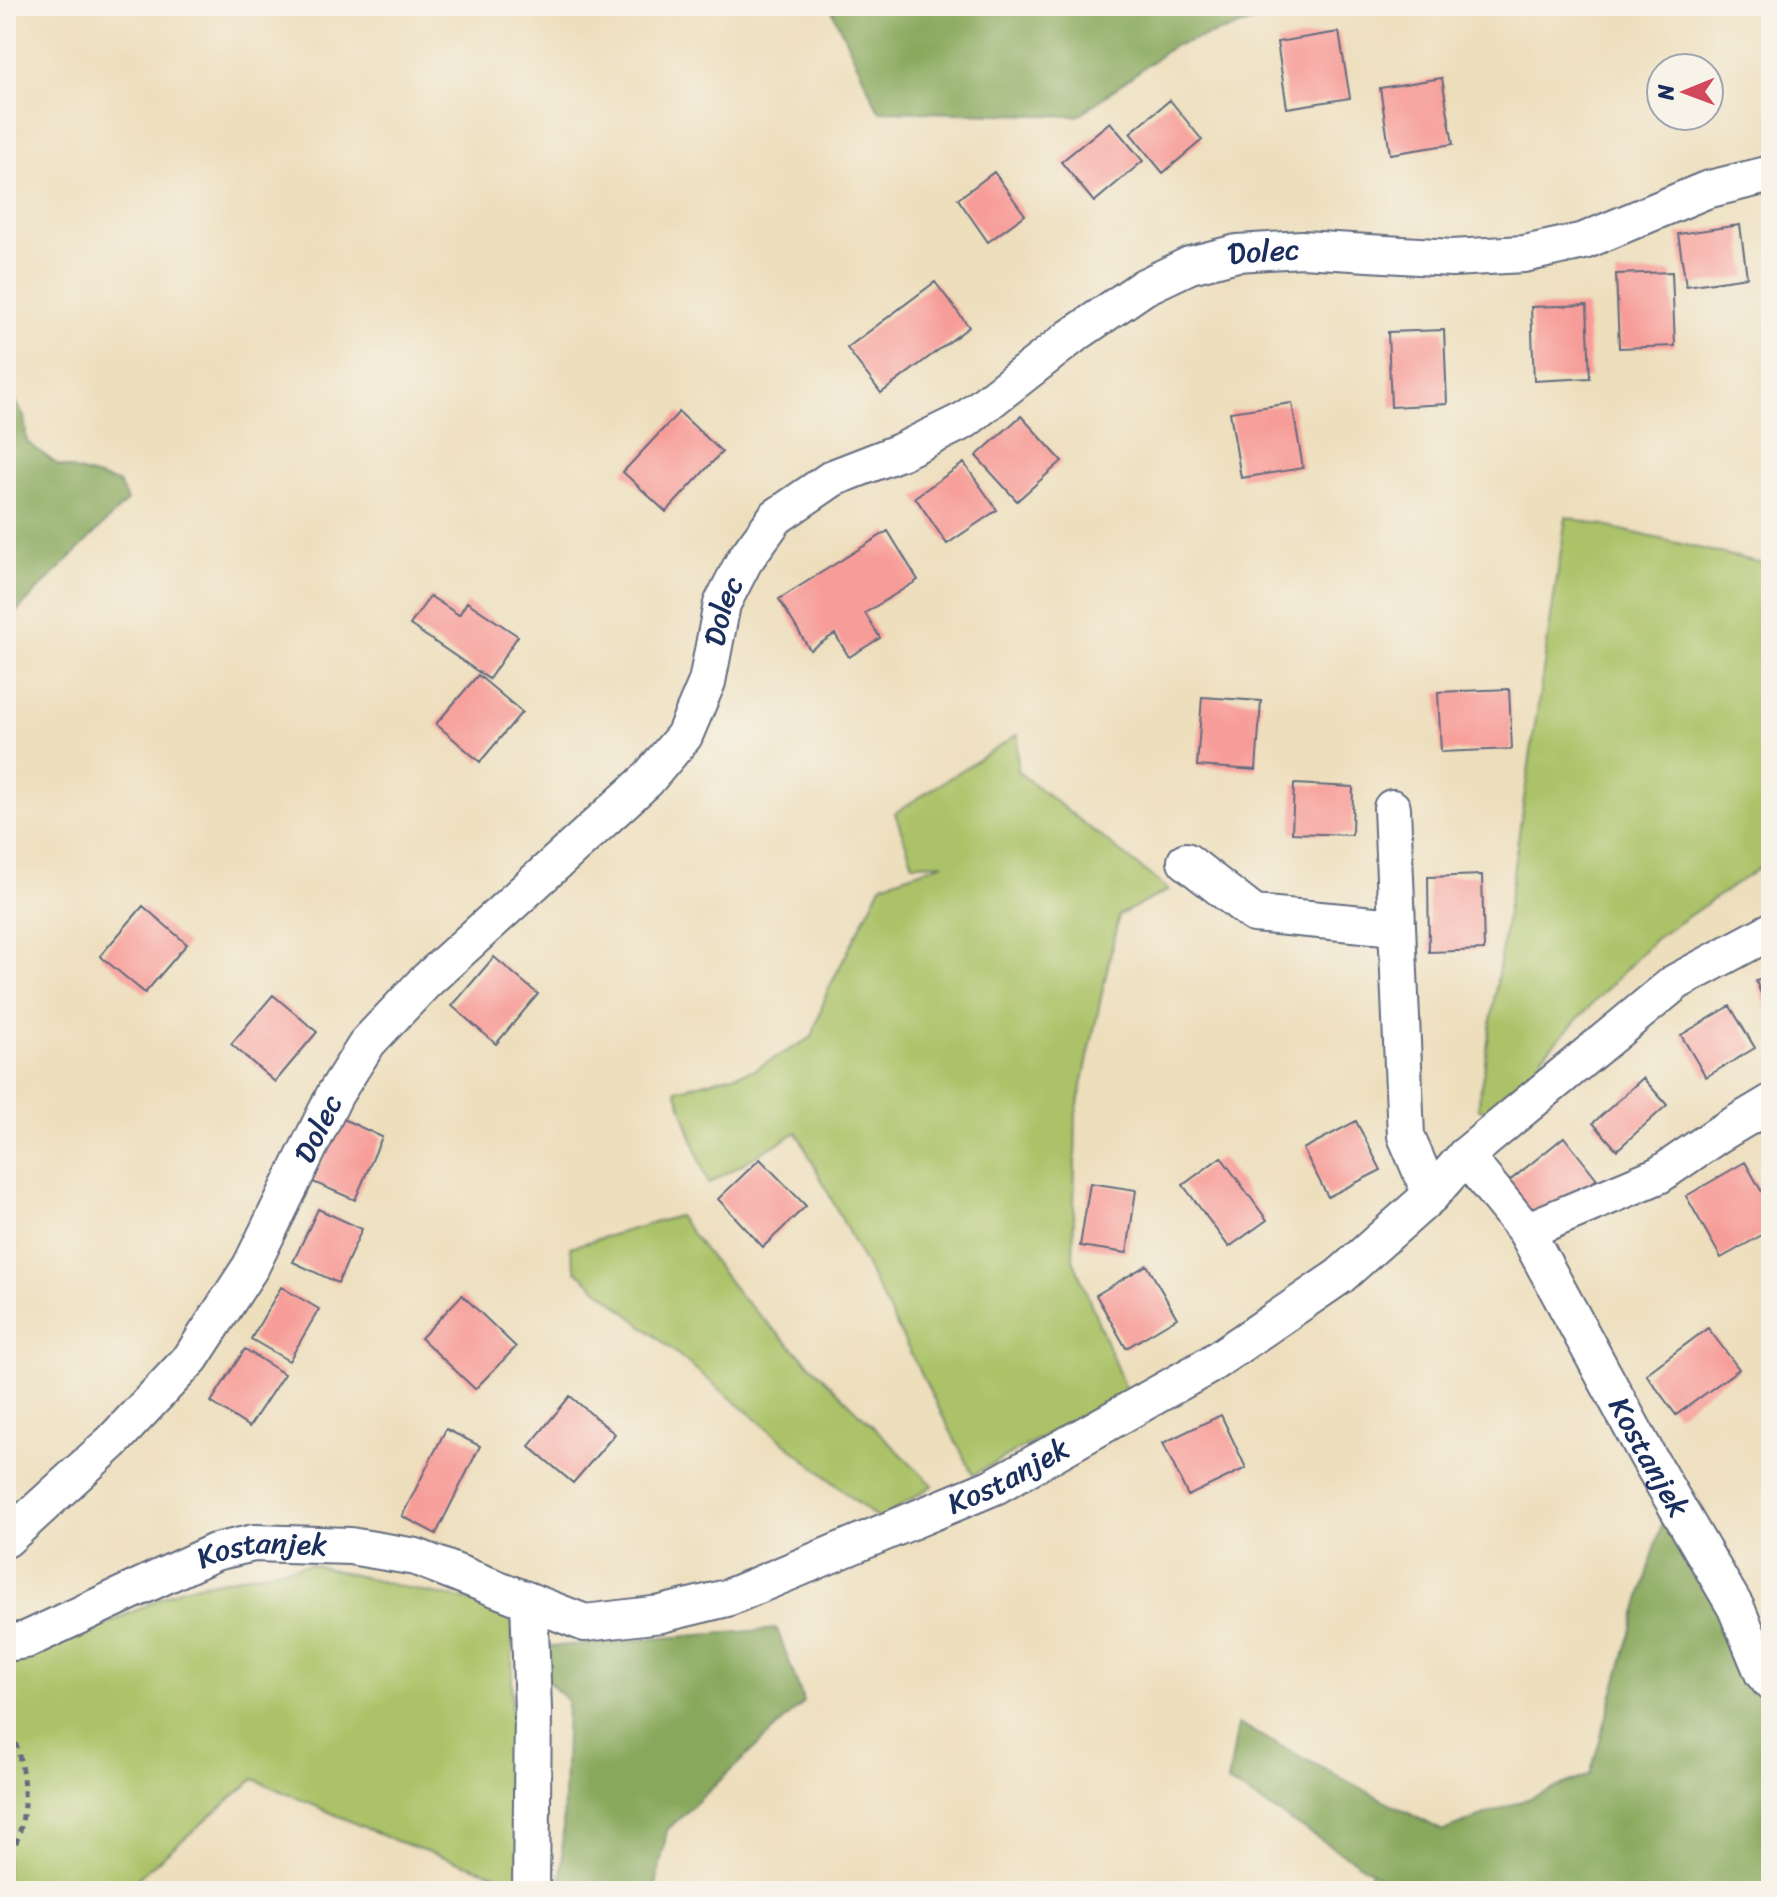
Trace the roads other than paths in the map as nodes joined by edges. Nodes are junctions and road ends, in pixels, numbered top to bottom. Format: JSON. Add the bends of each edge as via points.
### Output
{"nodes":[{"id":1,"x":1771,"y":174,"type":"edge"},
{"id":2,"x":1392,"y":808,"type":"dead end"},
{"id":3,"x":1186,"y":861,"type":"dead end"},
{"id":4,"x":1396,"y":927,"type":"junction"},
{"id":5,"x":1771,"y":931,"type":"edge"},
{"id":6,"x":1771,"y":1103,"type":"edge"},
{"id":7,"x":1465,"y":1156,"type":"junction"},
{"id":8,"x":1431,"y":1195,"type":"junction"},
{"id":9,"x":1526,"y":1231,"type":"junction"},
{"id":10,"x":6,"y":1539,"type":"edge"},
{"id":11,"x":529,"y":1601,"type":"junction"},
{"id":12,"x":6,"y":1643,"type":"edge"},
{"id":13,"x":1771,"y":1683,"type":"edge"},
{"id":14,"x":531,"y":1891,"type":"edge"}],
"edges":[{"from":1,"to":10,"type":"street","name":"Dolec","via":[[1706,190],[1584,241],[1524,254],[1452,258],[1302,249],[1237,253],[1190,265],[1144,287],[1095,320],[965,420],[833,478],[776,517],[722,604],[707,682],[684,736],[647,780],[424,983],[368,1042],[335,1094],[251,1266],[191,1358],[112,1442]]},
{"from":2,"to":4,"type":"street"},
{"from":3,"to":4,"type":"street","via":[[1254,914]]},
{"from":4,"to":8,"type":"street","via":[[1406,1136]]},
{"from":5,"to":7,"type":"street","name":"Kostanjek","via":[[1676,982]]},
{"from":6,"to":9,"type":"street","via":[[1659,1175]]},
{"from":7,"to":8,"type":"street","name":"Kostanjek"},
{"from":7,"to":9,"type":"street","name":"Kostanjek"},
{"from":8,"to":11,"type":"street","name":"Kostanjek","via":[[1340,1276],[1208,1366],[995,1486],[714,1601],[585,1623]]},
{"from":9,"to":13,"type":"street","name":"Kostanjek","via":[[1736,1608]]},
{"from":11,"to":12,"type":"street","name":"Kostanjek","via":[[416,1557],[350,1546],[254,1543],[215,1552],[26,1640]]},
{"from":11,"to":14,"type":"street"}]}
